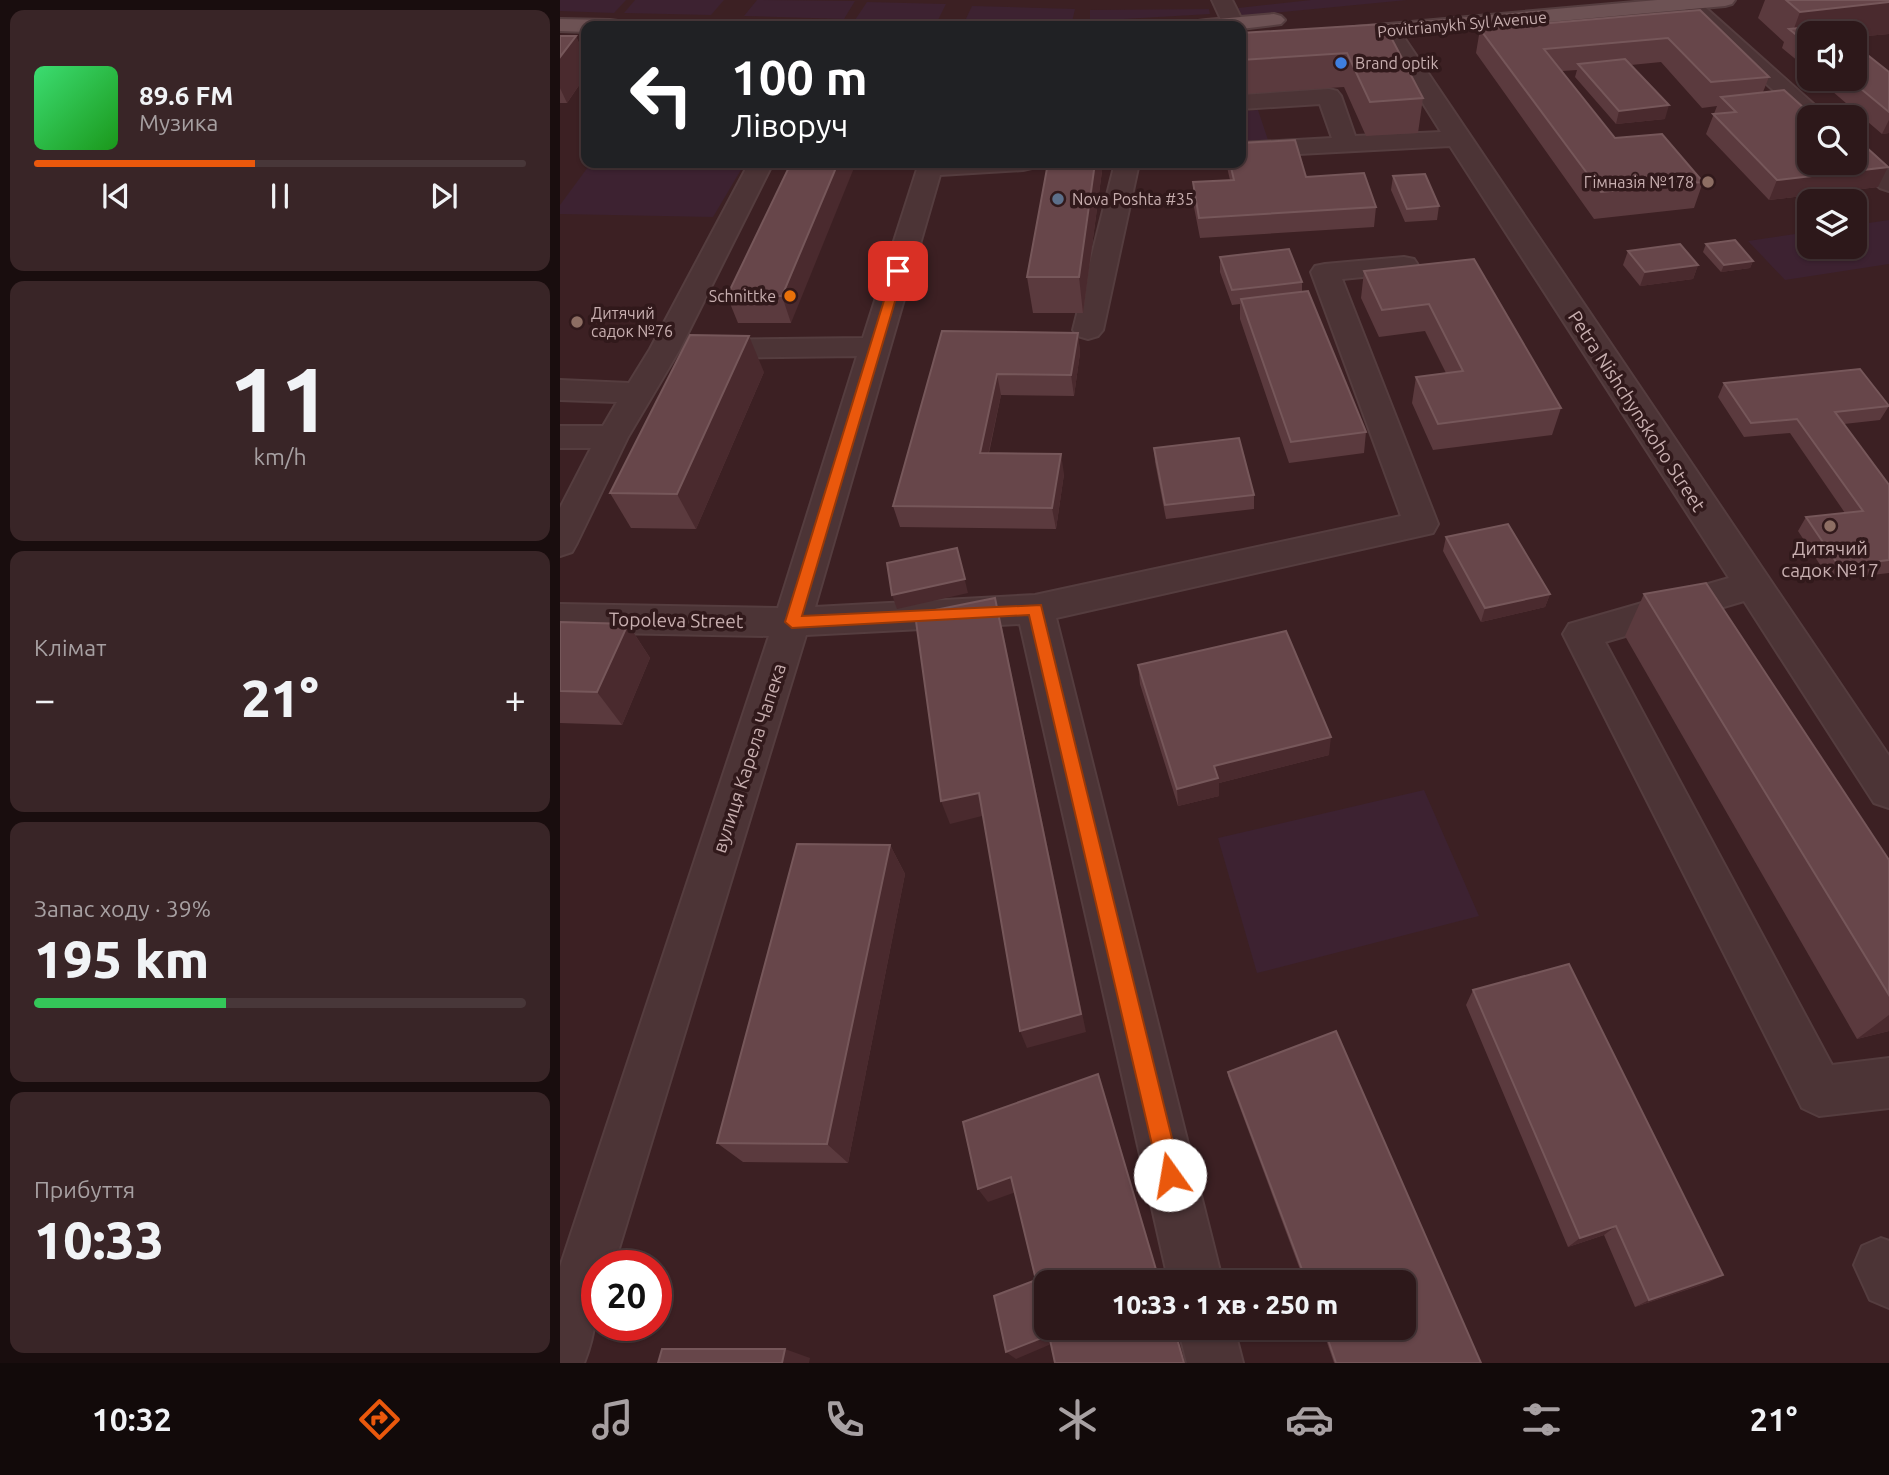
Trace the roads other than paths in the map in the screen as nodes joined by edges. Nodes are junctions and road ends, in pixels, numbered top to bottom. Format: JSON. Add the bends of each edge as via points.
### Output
{"nodes":[{"id":1,"x":1222,"y":0,"type":"edge"},
{"id":2,"x":1503,"y":0,"type":"edge"},
{"id":3,"x":1725,"y":0,"type":"edge"},
{"id":4,"x":1687,"y":2,"type":"edge"},
{"id":5,"x":1439,"y":5,"type":"dead end"},
{"id":6,"x":1298,"y":18,"type":"dead end"},
{"id":7,"x":1231,"y":21,"type":"edge"},
{"id":8,"x":560,"y":25,"type":"edge"},
{"id":9,"x":581,"y":25,"type":"edge"},
{"id":10,"x":1388,"y":30,"type":"junction"},
{"id":11,"x":1246,"y":32,"type":"edge"},
{"id":12,"x":1246,"y":34,"type":"edge"},
{"id":13,"x":1246,"y":102,"type":"edge"},
{"id":14,"x":1803,"y":105,"type":"edge"},
{"id":15,"x":1457,"y":138,"type":"junction"},
{"id":16,"x":1346,"y":144,"type":"junction"},
{"id":17,"x":1246,"y":150,"type":"edge"},
{"id":18,"x":1867,"y":163,"type":"edge"},
{"id":19,"x":758,"y":168,"type":"edge"},
{"id":20,"x":929,"y":168,"type":"edge"},
{"id":21,"x":1126,"y":168,"type":"edge"},
{"id":22,"x":1889,"y":183,"type":"edge"},
{"id":23,"x":1404,"y":265,"type":"edge"},
{"id":24,"x":1088,"y":330,"type":"dead end"},
{"id":25,"x":875,"y":347,"type":"junction"},
{"id":26,"x":665,"y":349,"type":"junction"},
{"id":27,"x":560,"y":390,"type":"edge"},
{"id":28,"x":639,"y":393,"type":"junction"},
{"id":29,"x":560,"y":437,"type":"edge"},
{"id":30,"x":612,"y":437,"type":"junction"},
{"id":31,"x":560,"y":543,"type":"edge"},
{"id":32,"x":1751,"y":585,"type":"junction"},
{"id":33,"x":1035,"y":609,"type":"junction"},
{"id":34,"x":560,"y":618,"type":"edge"},
{"id":35,"x":792,"y":622,"type":"junction"},
{"id":36,"x":1889,"y":790,"type":"edge"},
{"id":37,"x":1889,"y":1083,"type":"edge"},
{"id":38,"x":1193,"y":1270,"type":"edge"},
{"id":39,"x":1209,"y":1340,"type":"edge"},
{"id":40,"x":560,"y":1352,"type":"edge"},
{"id":41,"x":1215,"y":1363,"type":"edge"}],
"edges":[{"from":1,"to":7,"type":"street"},
{"from":2,"to":5,"type":"main road","name":"Povitrianykh Syl Avenue"},
{"from":3,"to":4,"type":"main road","name":"Povitrianykh Syl Avenue"},
{"from":4,"to":10,"type":"main road","name":"Povitrianykh Syl Avenue"},
{"from":4,"to":14,"type":"street"},
{"from":6,"to":11,"type":"main road","name":"Povitrianykh Syl Avenue"},
{"from":8,"to":9,"type":"main road"},
{"from":10,"to":12,"type":"main road","name":"Povitrianykh Syl Avenue"},
{"from":10,"to":15,"type":"street","name":"Petra Nishchynskoho Street"},
{"from":13,"to":16,"type":"street","via":[[1329,96]]},
{"from":15,"to":16,"type":"street"},
{"from":15,"to":32,"type":"street","name":"Petra Nishchynskoho Street"},
{"from":16,"to":17,"type":"street"},
{"from":18,"to":22,"type":"street"},
{"from":19,"to":26,"type":"street"},
{"from":20,"to":25,"type":"street","name":"вулиця Карела Чапека"},
{"from":21,"to":24,"type":"street"},
{"from":23,"to":33,"type":"street","name":"Topoleva Street","via":[[1325,272],[1421,524]]},
{"from":25,"to":26,"type":"street"},
{"from":25,"to":35,"type":"street","name":"вулиця Карела Чапека"},
{"from":26,"to":28,"type":"street"},
{"from":27,"to":28,"type":"street"},
{"from":28,"to":30,"type":"street"},
{"from":29,"to":30,"type":"street"},
{"from":30,"to":31,"type":"street"},
{"from":32,"to":36,"type":"street","name":"Petra Nishchynskoho Street"},
{"from":32,"to":37,"type":"street","via":[[1583,634],[1819,1091]]},
{"from":33,"to":35,"type":"street","name":"Topoleva Street"},
{"from":33,"to":38,"type":"street"},
{"from":34,"to":35,"type":"street","name":"Topoleva Street"},
{"from":35,"to":40,"type":"street","name":"вулиця Карела Чапека"},
{"from":39,"to":41,"type":"street"}]}
